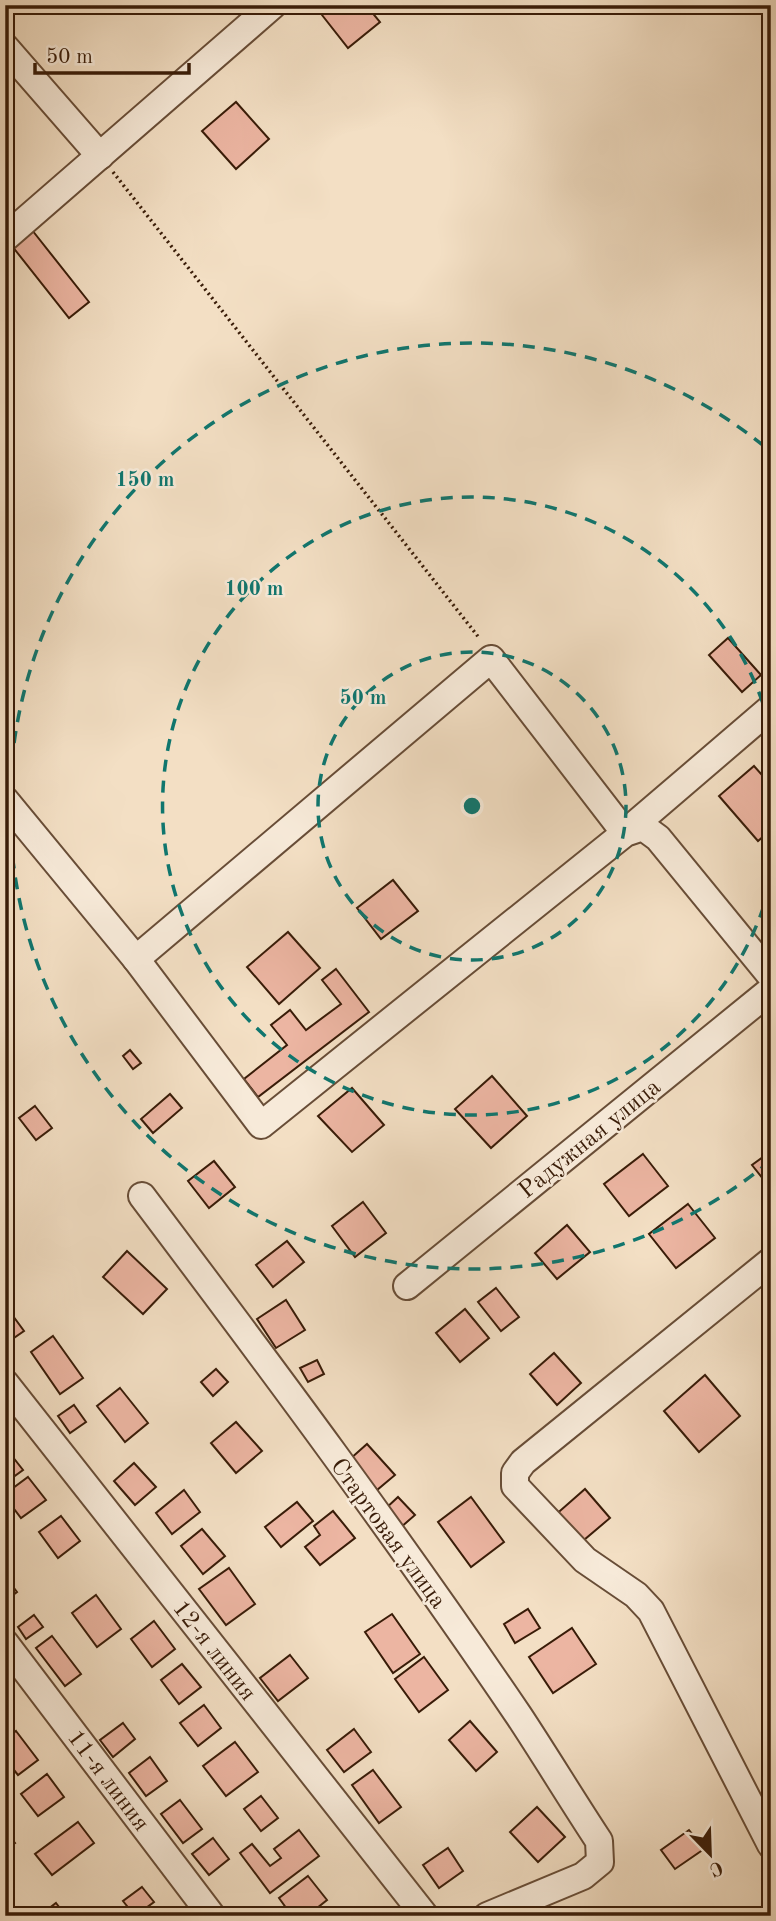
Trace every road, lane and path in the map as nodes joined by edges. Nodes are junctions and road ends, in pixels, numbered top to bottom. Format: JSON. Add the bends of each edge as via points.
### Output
{"nodes":[{"id":1,"x":273,"y":5,"type":"edge"},
{"id":2,"x":5,"y":47,"type":"edge"},
{"id":3,"x":100,"y":156,"type":"junction"},
{"id":4,"x":5,"y":238,"type":"edge"},
{"id":5,"x":491,"y":659,"type":"junction"},
{"id":6,"x":771,"y":708,"type":"edge"},
{"id":7,"x":5,"y":800,"type":"edge"},
{"id":8,"x":625,"y":833,"type":"junction"},
{"id":9,"x":136,"y":959,"type":"junction"},
{"id":10,"x":771,"y":976,"type":"edge"},
{"id":11,"x":771,"y":990,"type":"edge"},
{"id":12,"x":142,"y":1196,"type":"dead end"},
{"id":13,"x":771,"y":1261,"type":"edge"},
{"id":14,"x":407,"y":1286,"type":"dead end"},
{"id":15,"x":5,"y":1383,"type":"edge"},
{"id":16,"x":5,"y":1643,"type":"edge"},
{"id":17,"x":771,"y":1845,"type":"edge"},
{"id":18,"x":212,"y":1916,"type":"edge"},
{"id":19,"x":425,"y":1916,"type":"edge"},
{"id":20,"x":487,"y":1916,"type":"edge"}],
"edges":[{"from":1,"to":3,"type":"street"},
{"from":2,"to":3,"type":"street"},
{"from":3,"to":4,"type":"street"},
{"from":3,"to":5,"type":"path","via":[[485,644]]},
{"from":5,"to":8,"type":"street"},
{"from":5,"to":9,"type":"street"},
{"from":6,"to":8,"type":"street"},
{"from":7,"to":9,"type":"street"},
{"from":8,"to":9,"type":"street","via":[[261,1125]]},
{"from":8,"to":10,"type":"street","via":[[643,827],[658,838]]},
{"from":11,"to":14,"type":"street","name":"Радужная улица"},
{"from":12,"to":20,"type":"street","name":"Стартовая улица","via":[[413,1566],[519,1716],[599,1841],[600,1863],[583,1876]]},
{"from":13,"to":17,"type":"street","via":[[523,1462],[515,1486],[585,1560],[651,1611]]},
{"from":15,"to":19,"type":"street","name":"12-я линия"},
{"from":16,"to":18,"type":"street","name":"11-я линия"}]}
